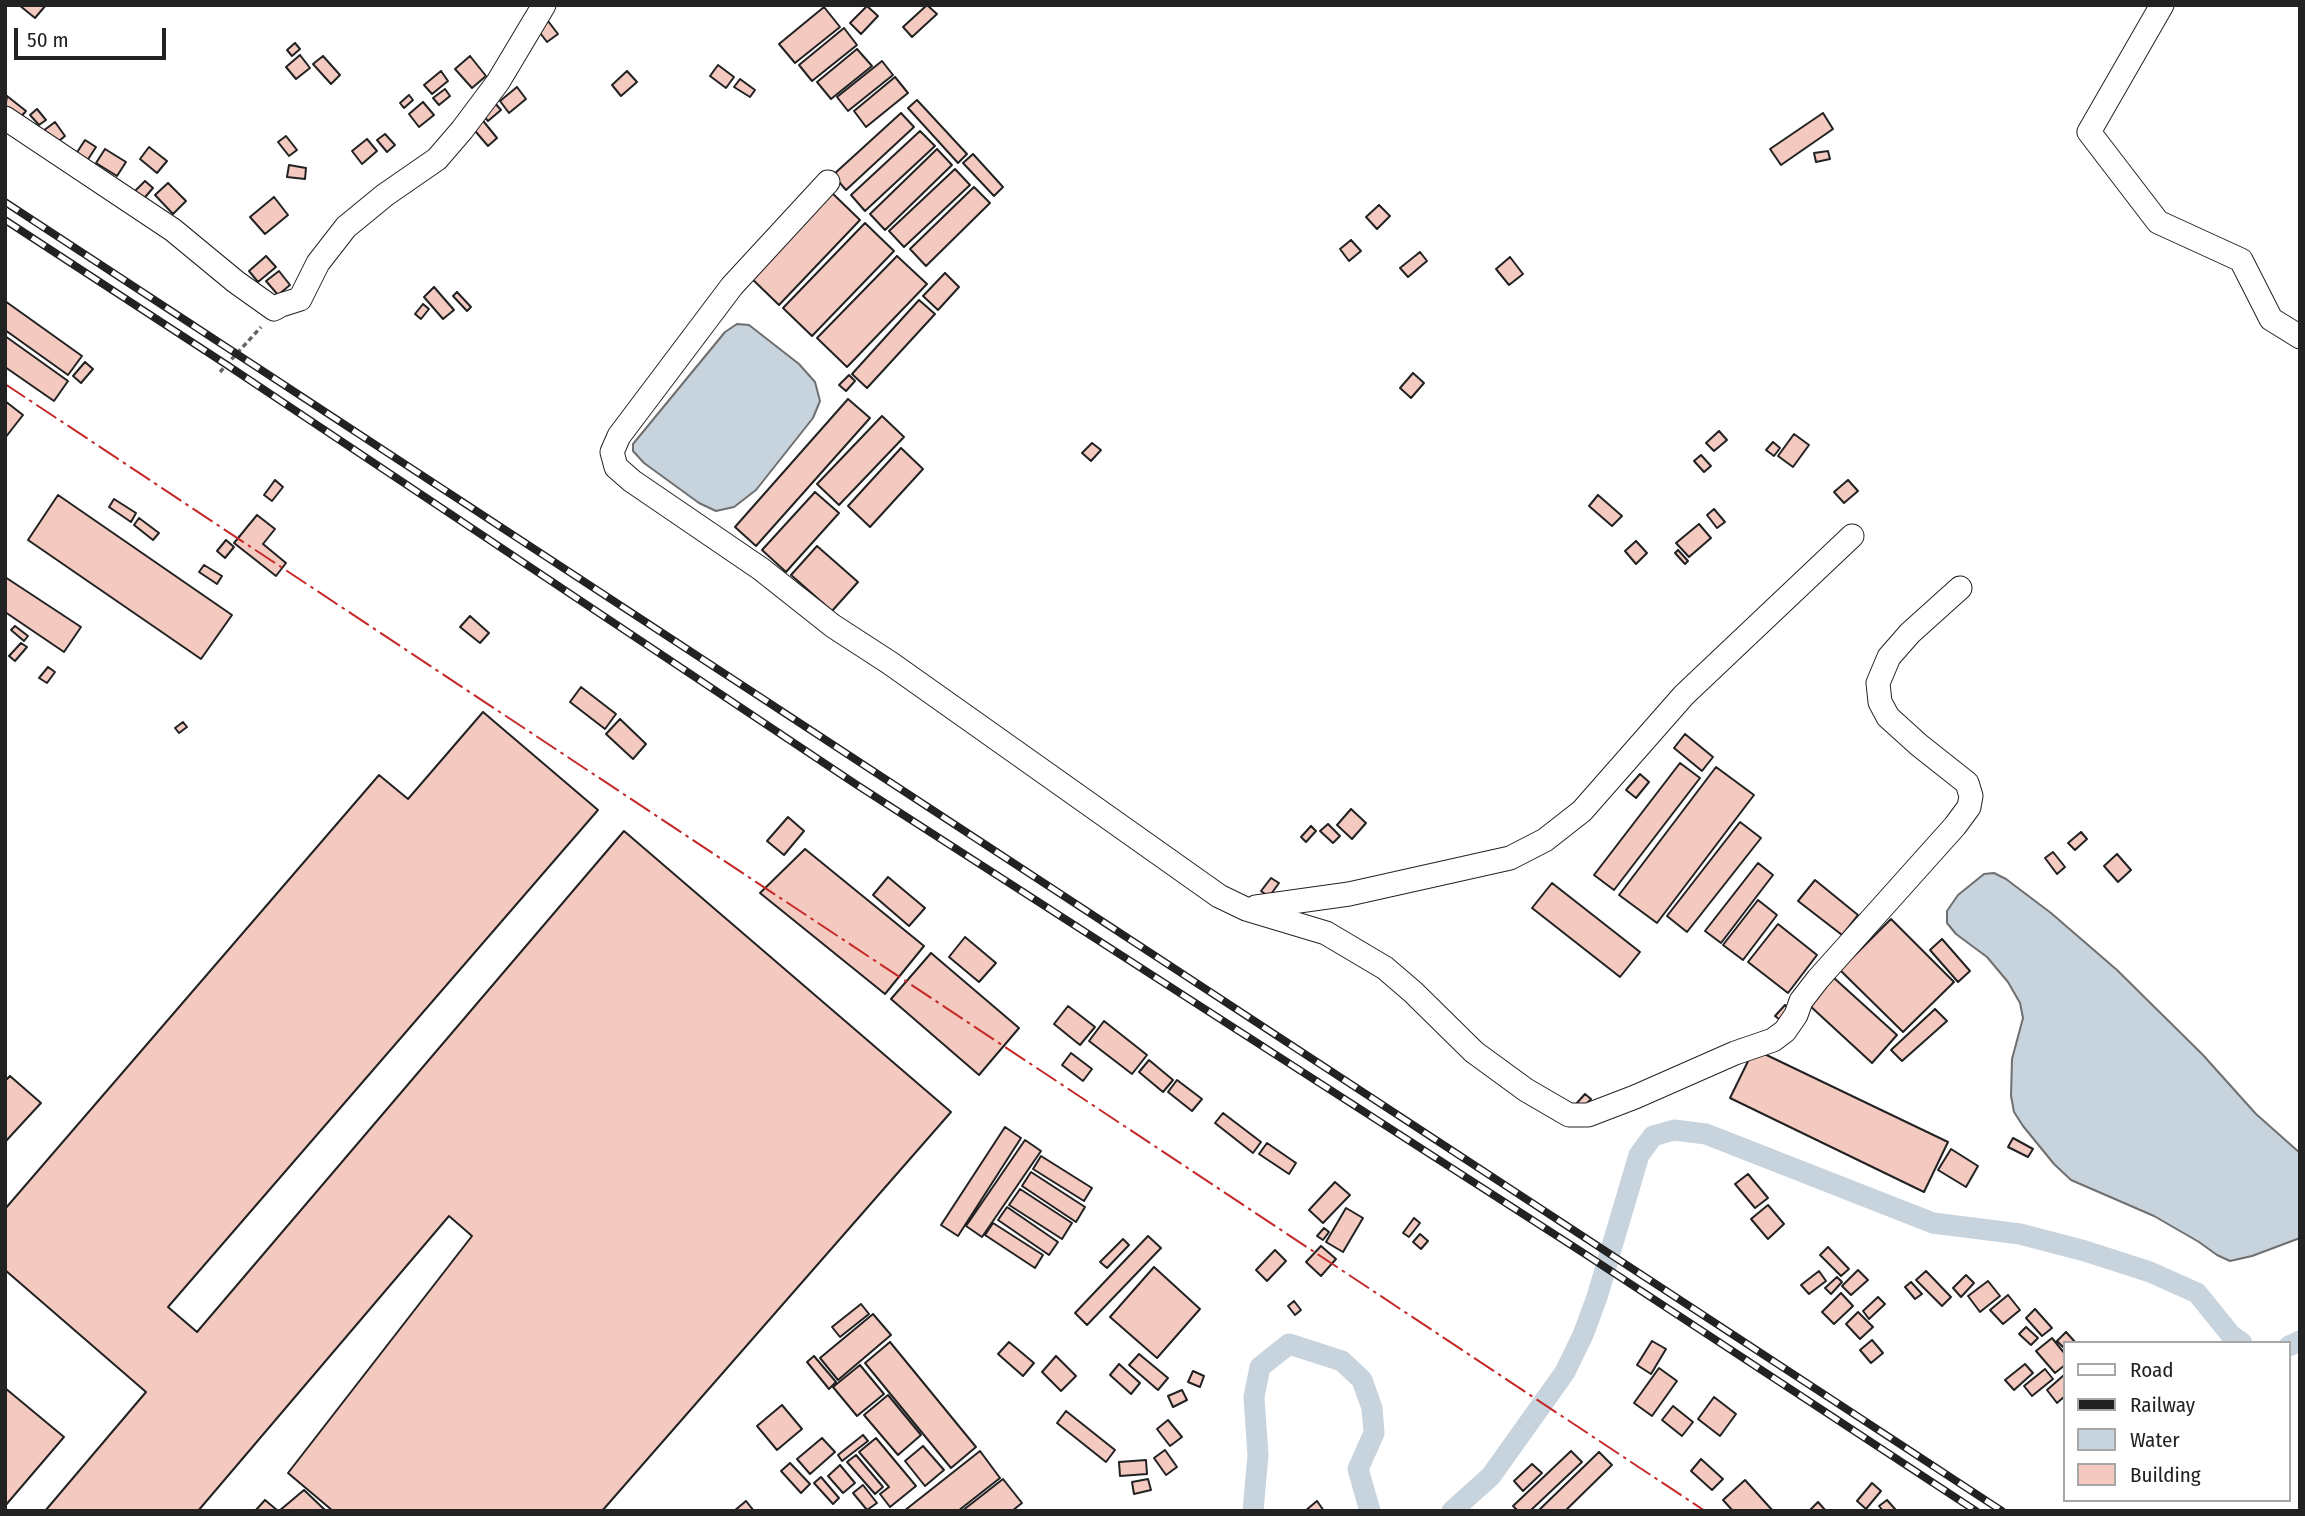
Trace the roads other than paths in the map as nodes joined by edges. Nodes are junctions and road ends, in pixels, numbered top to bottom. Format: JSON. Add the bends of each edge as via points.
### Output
{"nodes":[{"id":1,"x":544,"y":5,"type":"edge"},
{"id":2,"x":2162,"y":5,"type":"edge"},
{"id":3,"x":5,"y":118,"type":"edge"},
{"id":4,"x":828,"y":182,"type":"dead end"},
{"id":5,"x":2300,"y":337,"type":"edge"},
{"id":6,"x":1852,"y":536,"type":"dead end"},
{"id":7,"x":1960,"y":588,"type":"dead end"},
{"id":8,"x":1246,"y":909,"type":"junction"}],
"edges":[{"from":1,"to":3,"type":"street","via":[[498,82],[437,159],[346,227],[318,263],[300,299],[274,309],[173,230]]},
{"from":2,"to":5,"type":"street","via":[[2089,132],[2158,222],[2241,260],[2271,319]]},
{"from":4,"to":8,"type":"street","via":[[732,286],[619,436],[611,452],[616,467],[833,626],[1219,896]]},
{"from":6,"to":8,"type":"street","via":[[1684,695],[1582,811],[1545,840],[1510,858],[1349,894]]},
{"from":7,"to":8,"type":"street","via":[[1889,657],[1878,683],[1888,717],[1967,783],[1969,807],[1818,979],[1785,1031],[1773,1040],[1588,1115],[1569,1115],[1474,1052],[1385,968],[1326,933]]}]}
